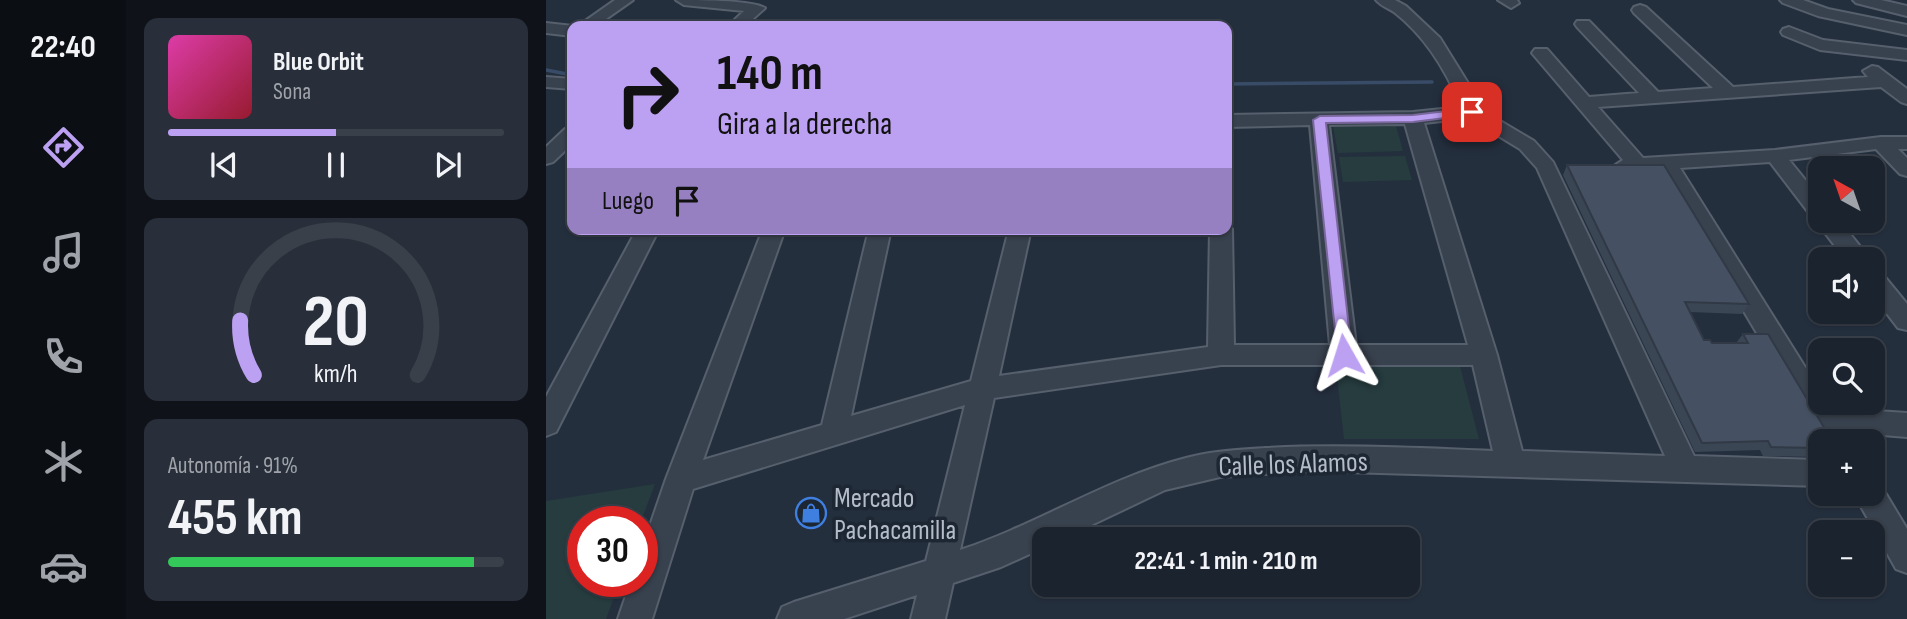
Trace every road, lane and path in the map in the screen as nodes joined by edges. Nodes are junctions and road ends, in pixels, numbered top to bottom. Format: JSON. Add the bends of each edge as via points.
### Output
{"nodes":[{"id":1,"x":625,"y":0,"type":"edge"},
{"id":2,"x":684,"y":0,"type":"edge"},
{"id":3,"x":1384,"y":0,"type":"edge"},
{"id":4,"x":1788,"y":0,"type":"edge"},
{"id":5,"x":1861,"y":0,"type":"edge"},
{"id":6,"x":762,"y":4,"type":"edge"},
{"id":7,"x":1640,"y":10,"type":"dead end"},
{"id":8,"x":1907,"y":11,"type":"edge"},
{"id":9,"x":594,"y":21,"type":"edge"},
{"id":10,"x":742,"y":21,"type":"edge"},
{"id":11,"x":1583,"y":24,"type":"dead end"},
{"id":12,"x":546,"y":28,"type":"edge"},
{"id":13,"x":567,"y":30,"type":"edge"},
{"id":14,"x":1907,"y":30,"type":"edge"},
{"id":15,"x":1789,"y":32,"type":"dead end"},
{"id":16,"x":1541,"y":53,"type":"dead end"},
{"id":17,"x":1906,"y":58,"type":"edge"},
{"id":18,"x":1884,"y":81,"type":"junction"},
{"id":19,"x":546,"y":82,"type":"edge"},
{"id":20,"x":567,"y":84,"type":"edge"},
{"id":21,"x":1730,"y":94,"type":"junction"},
{"id":22,"x":1654,"y":97,"type":"junction"},
{"id":23,"x":1907,"y":98,"type":"edge"},
{"id":24,"x":1582,"y":103,"type":"junction"},
{"id":25,"x":1472,"y":112,"type":"junction"},
{"id":26,"x":1413,"y":118,"type":"junction"},
{"id":27,"x":1320,"y":120,"type":"junction"},
{"id":28,"x":1232,"y":121,"type":"edge"},
{"id":29,"x":1881,"y":143,"type":"junction"},
{"id":30,"x":1907,"y":143,"type":"edge"},
{"id":31,"x":1774,"y":156,"type":"junction"},
{"id":32,"x":1667,"y":164,"type":"junction"},
{"id":33,"x":1546,"y":166,"type":"junction"},
{"id":34,"x":1573,"y":166,"type":"edge"},
{"id":35,"x":1599,"y":166,"type":"edge"},
{"id":36,"x":1639,"y":166,"type":"junction"},
{"id":37,"x":1907,"y":170,"type":"edge"},
{"id":38,"x":1808,"y":197,"type":"edge"},
{"id":39,"x":1837,"y":233,"type":"edge"},
{"id":40,"x":645,"y":235,"type":"edge"},
{"id":41,"x":772,"y":235,"type":"edge"},
{"id":42,"x":879,"y":235,"type":"edge"},
{"id":43,"x":1019,"y":235,"type":"edge"},
{"id":44,"x":1221,"y":235,"type":"edge"},
{"id":45,"x":1848,"y":247,"type":"edge"},
{"id":46,"x":1885,"y":292,"type":"edge"},
{"id":47,"x":1903,"y":312,"type":"edge"},
{"id":48,"x":1220,"y":355,"type":"junction"},
{"id":49,"x":1344,"y":355,"type":"junction"},
{"id":50,"x":1484,"y":355,"type":"junction"},
{"id":51,"x":981,"y":389,"type":"junction"},
{"id":52,"x":546,"y":424,"type":"edge"},
{"id":53,"x":1907,"y":425,"type":"edge"},
{"id":54,"x":1828,"y":429,"type":"edge"},
{"id":55,"x":1845,"y":429,"type":"edge"},
{"id":56,"x":834,"y":432,"type":"junction"},
{"id":57,"x":1510,"y":463,"type":"junction"},
{"id":58,"x":1685,"y":468,"type":"junction"},
{"id":59,"x":1808,"y":473,"type":"edge"},
{"id":60,"x":681,"y":479,"type":"junction"},
{"id":61,"x":1876,"y":506,"type":"edge"},
{"id":62,"x":1907,"y":558,"type":"edge"},
{"id":63,"x":939,"y":572,"type":"junction"},
{"id":64,"x":635,"y":619,"type":"edge"},
{"id":65,"x":794,"y":619,"type":"edge"},
{"id":66,"x":928,"y":619,"type":"edge"}],
"edges":[{"from":1,"to":9,"type":"street"},
{"from":2,"to":6,"type":"street"},
{"from":3,"to":25,"type":"street","via":[[1434,42]]},
{"from":4,"to":14,"type":"street","via":[[1824,13]]},
{"from":5,"to":8,"type":"street"},
{"from":6,"to":10,"type":"street"},
{"from":7,"to":21,"type":"street"},
{"from":11,"to":22,"type":"street"},
{"from":12,"to":13,"type":"street"},
{"from":15,"to":17,"type":"street","via":[[1820,45]]},
{"from":16,"to":24,"type":"street"},
{"from":17,"to":18,"type":"street","via":[[1866,66]]},
{"from":18,"to":21,"type":"street"},
{"from":18,"to":23,"type":"street"},
{"from":19,"to":20,"type":"street"},
{"from":21,"to":22,"type":"street"},
{"from":22,"to":24,"type":"street"},
{"from":24,"to":36,"type":"street"},
{"from":25,"to":26,"type":"street"},
{"from":25,"to":33,"type":"street","via":[[1527,145]]},
{"from":26,"to":27,"type":"street"},
{"from":26,"to":50,"type":"street"},
{"from":27,"to":28,"type":"street"},
{"from":27,"to":49,"type":"street"},
{"from":29,"to":30,"type":"street"},
{"from":29,"to":31,"type":"street"},
{"from":29,"to":37,"type":"street"},
{"from":31,"to":32,"type":"street"},
{"from":31,"to":38,"type":"street"},
{"from":32,"to":36,"type":"street"},
{"from":32,"to":54,"type":"street"},
{"from":33,"to":34,"type":"street"},
{"from":33,"to":58,"type":"street"},
{"from":35,"to":36,"type":"street"},
{"from":39,"to":45,"type":"street"},
{"from":40,"to":52,"type":"street"},
{"from":41,"to":60,"type":"street"},
{"from":42,"to":56,"type":"street"},
{"from":43,"to":51,"type":"street"},
{"from":44,"to":48,"type":"street"},
{"from":46,"to":47,"type":"street"},
{"from":48,"to":49,"type":"street"},
{"from":48,"to":51,"type":"street"},
{"from":49,"to":50,"type":"street"},
{"from":50,"to":57,"type":"street"},
{"from":51,"to":56,"type":"street"},
{"from":51,"to":63,"type":"street"},
{"from":53,"to":55,"type":"street"},
{"from":56,"to":60,"type":"street"},
{"from":57,"to":58,"type":"street","name":"Calle los Alamos"},
{"from":57,"to":63,"type":"street","name":"Calle los Alamos","via":[[1311,458],[1187,470],[1001,552]]},
{"from":58,"to":59,"type":"street","name":"Calle los Alamos"},
{"from":60,"to":64,"type":"street"},
{"from":61,"to":62,"type":"street"},
{"from":63,"to":65,"type":"street","name":"Calle los Alamos"},
{"from":63,"to":66,"type":"street"}]}
